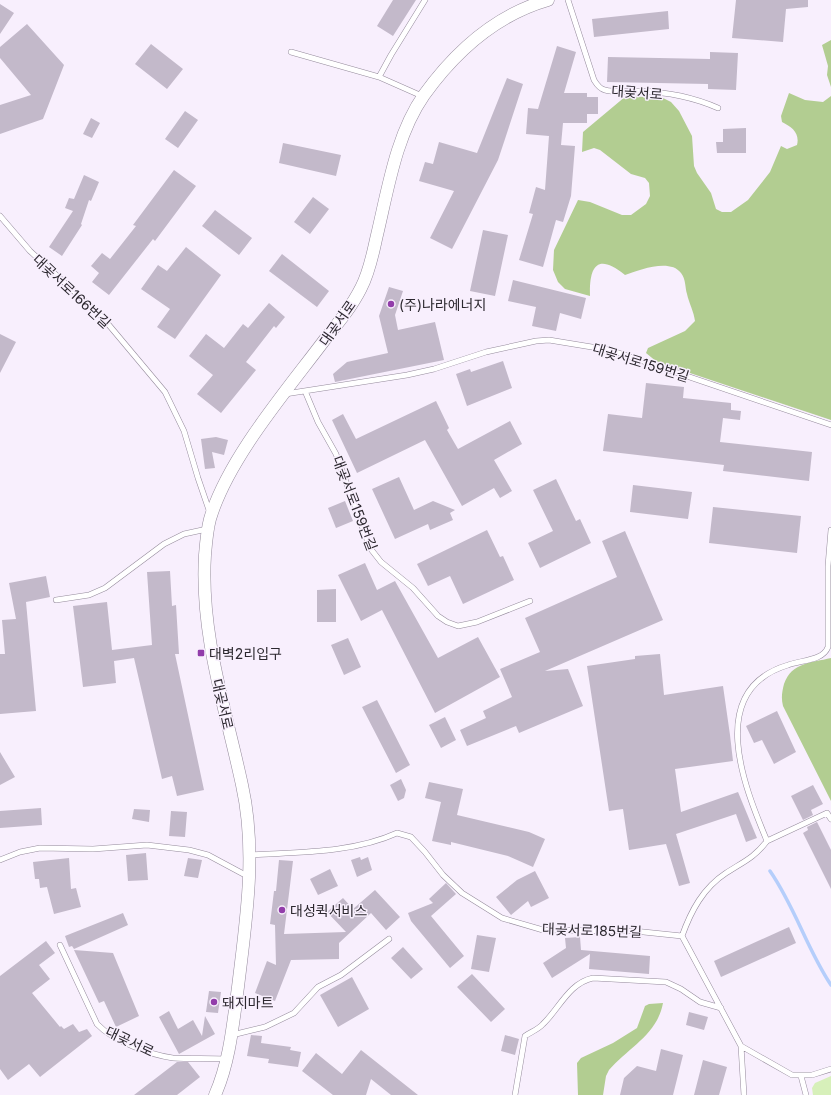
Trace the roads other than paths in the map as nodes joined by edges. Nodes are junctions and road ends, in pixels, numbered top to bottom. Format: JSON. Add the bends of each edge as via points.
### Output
{"nodes":[{"id":1,"x":425,"y":0,"type":"edge"},
{"id":2,"x":548,"y":0,"type":"edge"},
{"id":3,"x":568,"y":0,"type":"edge"},
{"id":4,"x":291,"y":52,"type":"dead end"},
{"id":5,"x":379,"y":77,"type":"junction"},
{"id":6,"x":423,"y":96,"type":"junction"},
{"id":7,"x":718,"y":108,"type":"dead end"},
{"id":8,"x":0,"y":216,"type":"edge"},
{"id":9,"x":305,"y":391,"type":"junction"},
{"id":10,"x":285,"y":394,"type":"junction"},
{"id":11,"x":831,"y":425,"type":"edge"},
{"id":12,"x":211,"y":515,"type":"junction"},
{"id":13,"x":208,"y":528,"type":"junction"},
{"id":14,"x":831,"y":530,"type":"edge"},
{"id":15,"x":56,"y":600,"type":"dead end"},
{"id":16,"x":530,"y":601,"type":"dead end"},
{"id":17,"x":831,"y":819,"type":"edge"},
{"id":18,"x":766,"y":841,"type":"junction"},
{"id":19,"x":251,"y":855,"type":"junction"},
{"id":20,"x":0,"y":860,"type":"edge"},
{"id":21,"x":250,"y":878,"type":"junction"},
{"id":22,"x":682,"y":936,"type":"junction"},
{"id":23,"x":389,"y":939,"type":"dead end"},
{"id":24,"x":60,"y":945,"type":"dead end"},
{"id":25,"x":721,"y":1008,"type":"junction"},
{"id":26,"x":232,"y":1035,"type":"junction"},
{"id":27,"x":741,"y":1046,"type":"junction"},
{"id":28,"x":226,"y":1059,"type":"junction"},
{"id":29,"x":831,"y":1069,"type":"edge"},
{"id":30,"x":801,"y":1076,"type":"junction"},
{"id":31,"x":215,"y":1095,"type":"edge"},
{"id":32,"x":515,"y":1095,"type":"edge"},
{"id":33,"x":744,"y":1095,"type":"edge"},
{"id":34,"x":806,"y":1095,"type":"edge"}],
"edges":[{"from":1,"to":5,"type":"lane"},
{"from":2,"to":6,"type":"street","name":"대곶서로","via":[[504,18],[475,38],[447,65]]},
{"from":3,"to":7,"type":"lane","name":"대곶서로","via":[[598,87],[618,92],[641,91],[686,97]]},
{"from":4,"to":5,"type":"lane"},
{"from":5,"to":6,"type":"lane"},
{"from":6,"to":10,"type":"street","name":"대곶서로","via":[[413,113],[398,152],[370,264],[361,288]]},
{"from":8,"to":12,"type":"lane","name":"대곶서로166번길","via":[[30,251],[103,318],[165,392],[177,414]]},
{"from":9,"to":10,"type":"lane","name":"대곶서로159번길"},
{"from":9,"to":11,"type":"lane","name":"대곶서로159번길","via":[[406,375],[486,352],[549,340],[610,350]]},
{"from":9,"to":16,"type":"lane","name":"대곶서로159번길","via":[[318,422],[336,454],[370,548],[380,562],[413,588],[438,616],[458,626],[478,622]]},
{"from":10,"to":12,"type":"street","name":"대곶서로","via":[[237,461]]},
{"from":12,"to":13,"type":"street","name":"대곶서로"},
{"from":13,"to":15,"type":"lane","via":[[184,534],[164,544],[105,588],[89,595]]},
{"from":13,"to":19,"type":"street","name":"대곶서로","via":[[205,559],[207,614],[221,702],[243,787]]},
{"from":14,"to":18,"type":"lane","via":[[826,653],[788,665],[762,677],[741,707],[738,731],[743,778]]},
{"from":17,"to":18,"type":"lane","via":[[828,813]]},
{"from":18,"to":22,"type":"lane","via":[[758,853],[710,885],[690,913]]},
{"from":19,"to":21,"type":"street","name":"대곶서로"},
{"from":19,"to":22,"type":"lane","name":"대곶서로185번길","via":[[361,844],[397,833],[410,837],[462,893],[502,918],[543,930],[634,930]]},
{"from":20,"to":21,"type":"lane","via":[[40,848],[93,849],[147,845],[208,855]]},
{"from":21,"to":26,"type":"street","name":"대곶서로"},
{"from":22,"to":25,"type":"lane"},
{"from":23,"to":26,"type":"lane","via":[[341,975],[318,987],[294,1013],[265,1027]]},
{"from":24,"to":28,"type":"lane","name":"대곶서로","via":[[94,1019],[105,1032],[146,1051],[173,1058]]},
{"from":25,"to":27,"type":"lane"},
{"from":25,"to":32,"type":"lane","via":[[700,1002],[666,982],[592,978],[586,980],[571,991],[543,1025],[525,1036]]},
{"from":26,"to":28,"type":"street","name":"대곶서로"},
{"from":27,"to":30,"type":"lane","via":[[767,1059],[781,1070]]},
{"from":27,"to":33,"type":"lane"},
{"from":28,"to":31,"type":"street","name":"대곶서로"},
{"from":29,"to":30,"type":"lane"},
{"from":30,"to":34,"type":"lane"}]}
